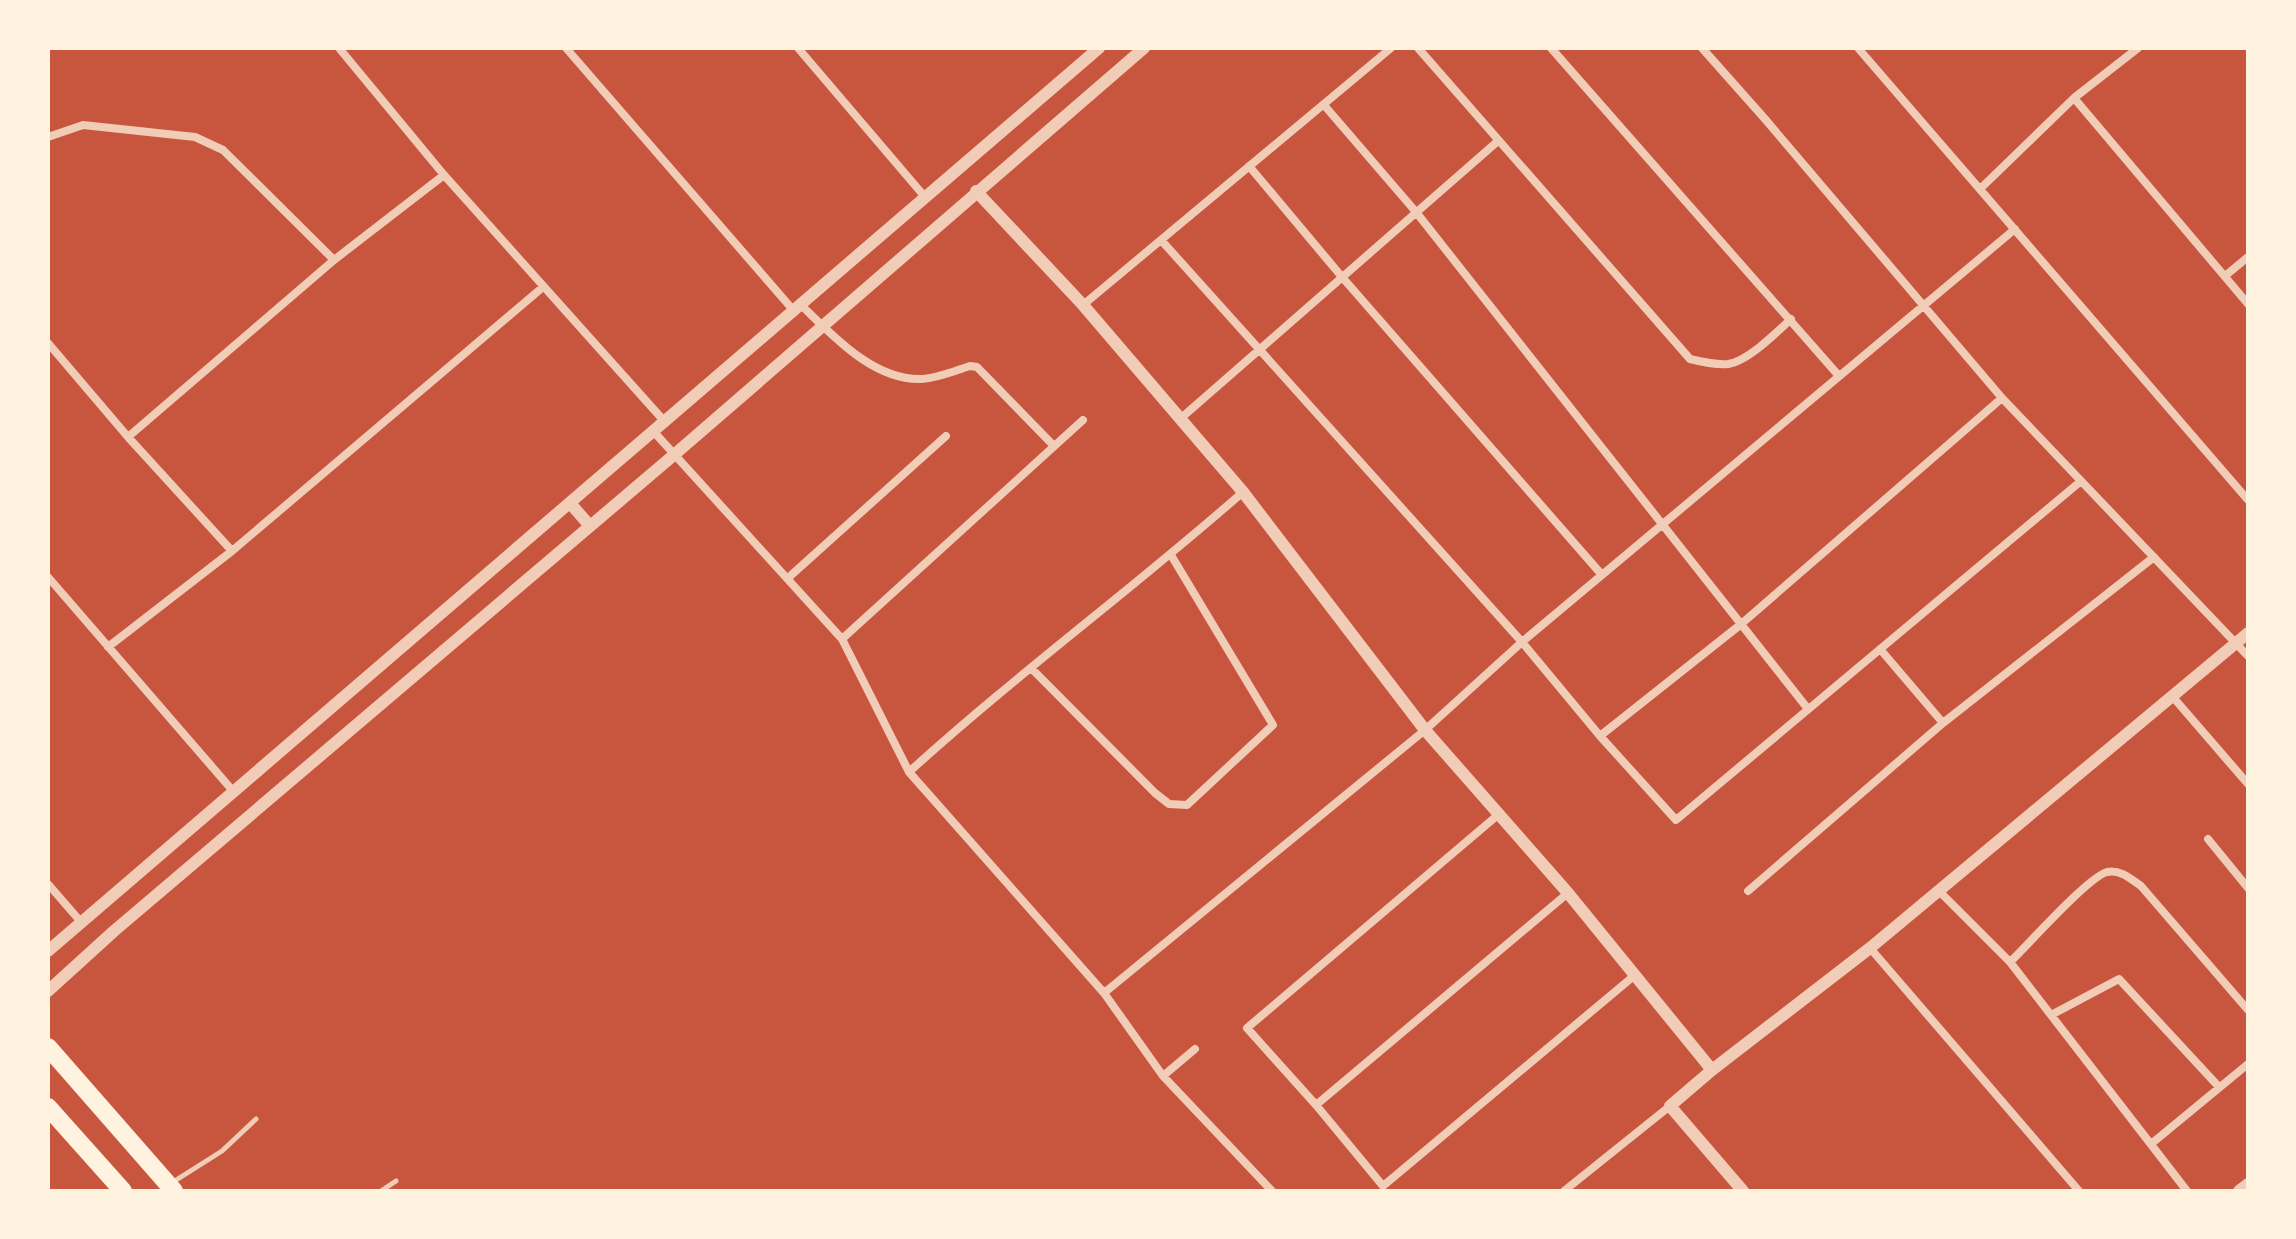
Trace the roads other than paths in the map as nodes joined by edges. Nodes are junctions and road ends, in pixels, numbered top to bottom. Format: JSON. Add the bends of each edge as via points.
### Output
{"nodes":[{"id":1,"x":339,"y":48,"type":"edge"},
{"id":2,"x":566,"y":48,"type":"edge"},
{"id":3,"x":1099,"y":48,"type":"edge"},
{"id":4,"x":1144,"y":48,"type":"edge"},
{"id":5,"x":1391,"y":48,"type":"edge"},
{"id":6,"x":1418,"y":48,"type":"edge"},
{"id":7,"x":1551,"y":48,"type":"edge"},
{"id":8,"x":1702,"y":48,"type":"edge"},
{"id":9,"x":1858,"y":48,"type":"edge"},
{"id":10,"x":2138,"y":48,"type":"edge"},
{"id":11,"x":802,"y":50,"type":"edge"},
{"id":12,"x":2074,"y":98,"type":"junction"},
{"id":13,"x":1324,"y":105,"type":"junction"},
{"id":14,"x":48,"y":137,"type":"edge"},
{"id":15,"x":1498,"y":141,"type":"junction"},
{"id":16,"x":1249,"y":166,"type":"junction"},
{"id":17,"x":444,"y":175,"type":"junction"},
{"id":18,"x":1980,"y":189,"type":"junction"},
{"id":19,"x":976,"y":191,"type":"junction"},
{"id":20,"x":925,"y":197,"type":"junction"},
{"id":21,"x":1416,"y":212,"type":"junction"},
{"id":22,"x":2015,"y":229,"type":"junction"},
{"id":23,"x":1161,"y":240,"type":"junction"},
{"id":24,"x":2248,"y":257,"type":"edge"},
{"id":25,"x":334,"y":260,"type":"junction"},
{"id":26,"x":2225,"y":276,"type":"junction"},
{"id":27,"x":1342,"y":277,"type":"junction"},
{"id":28,"x":543,"y":287,"type":"junction"},
{"id":29,"x":2248,"y":304,"type":"edge"},
{"id":30,"x":1083,"y":305,"type":"junction"},
{"id":31,"x":1924,"y":305,"type":"junction"},
{"id":32,"x":798,"y":308,"type":"junction"},
{"id":33,"x":1791,"y":319,"type":"junction"},
{"id":34,"x":823,"y":326,"type":"junction"},
{"id":35,"x":48,"y":343,"type":"edge"},
{"id":36,"x":1260,"y":348,"type":"junction"},
{"id":37,"x":1839,"y":376,"type":"junction"},
{"id":38,"x":2002,"y":398,"type":"junction"},
{"id":39,"x":1180,"y":419,"type":"junction"},
{"id":40,"x":1083,"y":420,"type":"dead end"},
{"id":41,"x":665,"y":422,"type":"junction"},
{"id":42,"x":654,"y":432,"type":"junction"},
{"id":43,"x":946,"y":436,"type":"dead end"},
{"id":44,"x":128,"y":437,"type":"junction"},
{"id":45,"x":1054,"y":446,"type":"junction"},
{"id":46,"x":675,"y":454,"type":"junction"},
{"id":47,"x":2081,"y":481,"type":"junction"},
{"id":48,"x":1243,"y":492,"type":"junction"},
{"id":49,"x":2248,"y":500,"type":"edge"},
{"id":50,"x":570,"y":503,"type":"junction"},
{"id":51,"x":1662,"y":523,"type":"junction"},
{"id":52,"x":590,"y":526,"type":"junction"},
{"id":53,"x":232,"y":551,"type":"junction"},
{"id":54,"x":1171,"y":555,"type":"junction"},
{"id":55,"x":2154,"y":557,"type":"junction"},
{"id":56,"x":1602,"y":575,"type":"junction"},
{"id":57,"x":48,"y":577,"type":"edge"},
{"id":58,"x":788,"y":578,"type":"junction"},
{"id":59,"x":1740,"y":625,"type":"junction"},
{"id":60,"x":2248,"y":633,"type":"edge"},
{"id":61,"x":842,"y":639,"type":"junction"},
{"id":62,"x":1522,"y":642,"type":"junction"},
{"id":63,"x":2236,"y":643,"type":"junction"},
{"id":64,"x":108,"y":647,"type":"junction"},
{"id":65,"x":1880,"y":649,"type":"junction"},
{"id":66,"x":2248,"y":656,"type":"edge"},
{"id":67,"x":1031,"y":668,"type":"junction"},
{"id":68,"x":2172,"y":696,"type":"junction"},
{"id":69,"x":1808,"y":709,"type":"junction"},
{"id":70,"x":1943,"y":723,"type":"junction"},
{"id":71,"x":1425,"y":730,"type":"junction"},
{"id":72,"x":1600,"y":736,"type":"junction"},
{"id":73,"x":909,"y":772,"type":"junction"},
{"id":74,"x":2248,"y":784,"type":"edge"},
{"id":75,"x":233,"y":791,"type":"junction"},
{"id":76,"x":1499,"y":814,"type":"junction"},
{"id":77,"x":2208,"y":839,"type":"dead end"},
{"id":78,"x":48,"y":884,"type":"edge"},
{"id":79,"x":2248,"y":888,"type":"edge"},
{"id":80,"x":1748,"y":891,"type":"dead end"},
{"id":81,"x":1939,"y":891,"type":"junction"},
{"id":82,"x":1568,"y":893,"type":"junction"},
{"id":83,"x":81,"y":922,"type":"junction"},
{"id":84,"x":1870,"y":948,"type":"junction"},
{"id":85,"x":48,"y":951,"type":"edge"},
{"id":86,"x":2010,"y":962,"type":"junction"},
{"id":87,"x":1635,"y":975,"type":"junction"},
{"id":88,"x":48,"y":991,"type":"edge"},
{"id":89,"x":1104,"y":993,"type":"junction"},
{"id":90,"x":2248,"y":1010,"type":"edge"},
{"id":91,"x":2053,"y":1014,"type":"junction"},
{"id":92,"x":48,"y":1047,"type":"edge"},
{"id":93,"x":1195,"y":1049,"type":"dead end"},
{"id":94,"x":2248,"y":1064,"type":"edge"},
{"id":95,"x":1712,"y":1070,"type":"junction"},
{"id":96,"x":1163,"y":1076,"type":"junction"},
{"id":97,"x":2219,"y":1087,"type":"junction"},
{"id":98,"x":1316,"y":1105,"type":"junction"},
{"id":99,"x":1670,"y":1106,"type":"junction"},
{"id":100,"x":48,"y":1107,"type":"edge"},
{"id":101,"x":256,"y":1119,"type":"dead end"},
{"id":102,"x":2151,"y":1144,"type":"junction"},
{"id":103,"x":396,"y":1181,"type":"dead end"},
{"id":104,"x":2248,"y":1184,"type":"edge"},
{"id":105,"x":172,"y":1188,"type":"edge"},
{"id":106,"x":123,"y":1191,"type":"edge"},
{"id":107,"x":381,"y":1191,"type":"edge"},
{"id":108,"x":1272,"y":1191,"type":"edge"},
{"id":109,"x":1564,"y":1191,"type":"edge"},
{"id":110,"x":1743,"y":1191,"type":"edge"},
{"id":111,"x":2079,"y":1191,"type":"edge"},
{"id":112,"x":2187,"y":1191,"type":"edge"},
{"id":113,"x":2239,"y":1191,"type":"edge"}],
"edges":[{"from":1,"to":17,"type":"street"},
{"from":2,"to":32,"type":"street"},
{"from":3,"to":20,"type":"street"},
{"from":4,"to":19,"type":"street"},
{"from":5,"to":13,"type":"street"},
{"from":6,"to":15,"type":"street"},
{"from":7,"to":33,"type":"street"},
{"from":8,"to":31,"type":"street"},
{"from":9,"to":18,"type":"street"},
{"from":10,"to":12,"type":"street"},
{"from":11,"to":20,"type":"street"},
{"from":12,"to":18,"type":"street"},
{"from":12,"to":26,"type":"street"},
{"from":13,"to":16,"type":"street"},
{"from":13,"to":21,"type":"street"},
{"from":14,"to":25,"type":"street","via":[[83,125],[195,137],[223,150]]},
{"from":15,"to":21,"type":"street"},
{"from":15,"to":33,"type":"street","via":[[1690,359],[1732,364]]},
{"from":16,"to":23,"type":"street"},
{"from":16,"to":27,"type":"street"},
{"from":17,"to":25,"type":"street"},
{"from":17,"to":28,"type":"street"},
{"from":18,"to":22,"type":"street"},
{"from":19,"to":30,"type":"street"},
{"from":19,"to":34,"type":"street"},
{"from":20,"to":32,"type":"street"},
{"from":21,"to":27,"type":"street"},
{"from":21,"to":51,"type":"street"},
{"from":22,"to":31,"type":"street"},
{"from":22,"to":49,"type":"street"},
{"from":23,"to":30,"type":"street"},
{"from":23,"to":36,"type":"street"},
{"from":24,"to":26,"type":"street"},
{"from":25,"to":44,"type":"street"},
{"from":26,"to":29,"type":"street"},
{"from":27,"to":36,"type":"street"},
{"from":27,"to":56,"type":"street"},
{"from":28,"to":41,"type":"street"},
{"from":28,"to":53,"type":"street"},
{"from":30,"to":39,"type":"street"},
{"from":31,"to":37,"type":"street"},
{"from":31,"to":38,"type":"street"},
{"from":32,"to":34,"type":"street"},
{"from":32,"to":41,"type":"street"},
{"from":33,"to":37,"type":"street"},
{"from":34,"to":45,"type":"street","via":[[871,365],[909,379],[977,367]]},
{"from":34,"to":46,"type":"street"},
{"from":35,"to":44,"type":"street"},
{"from":36,"to":39,"type":"street"},
{"from":36,"to":62,"type":"street"},
{"from":37,"to":51,"type":"street"},
{"from":38,"to":47,"type":"street"},
{"from":38,"to":59,"type":"street"},
{"from":39,"to":48,"type":"street"},
{"from":40,"to":45,"type":"street"},
{"from":41,"to":42,"type":"street"},
{"from":42,"to":46,"type":"street"},
{"from":42,"to":50,"type":"street"},
{"from":43,"to":58,"type":"street"},
{"from":44,"to":53,"type":"street"},
{"from":45,"to":61,"type":"street"},
{"from":46,"to":52,"type":"street"},
{"from":46,"to":58,"type":"street"},
{"from":47,"to":55,"type":"street"},
{"from":47,"to":65,"type":"street"},
{"from":48,"to":54,"type":"street"},
{"from":48,"to":71,"type":"street"},
{"from":50,"to":52,"type":"street"},
{"from":50,"to":75,"type":"street"},
{"from":51,"to":56,"type":"street"},
{"from":51,"to":59,"type":"street"},
{"from":52,"to":88,"type":"street"},
{"from":53,"to":64,"type":"street"},
{"from":54,"to":67,"type":"street"},
{"from":54,"to":67,"type":"street","via":[[1273,725],[1187,805],[1169,804],[1155,793]]},
{"from":55,"to":63,"type":"street"},
{"from":55,"to":70,"type":"street"},
{"from":56,"to":62,"type":"street"},
{"from":57,"to":64,"type":"street"},
{"from":58,"to":61,"type":"street"},
{"from":59,"to":69,"type":"street"},
{"from":59,"to":72,"type":"street"},
{"from":60,"to":63,"type":"street"},
{"from":61,"to":73,"type":"street"},
{"from":62,"to":71,"type":"street"},
{"from":62,"to":72,"type":"street"},
{"from":63,"to":66,"type":"street"},
{"from":63,"to":68,"type":"street"},
{"from":64,"to":75,"type":"street"},
{"from":65,"to":69,"type":"street"},
{"from":65,"to":70,"type":"street"},
{"from":67,"to":73,"type":"street"},
{"from":68,"to":74,"type":"street"},
{"from":68,"to":81,"type":"street"},
{"from":69,"to":72,"type":"street","via":[[1676,820]]},
{"from":70,"to":80,"type":"street"},
{"from":71,"to":76,"type":"street"},
{"from":71,"to":89,"type":"street"},
{"from":73,"to":89,"type":"street"},
{"from":75,"to":83,"type":"street"},
{"from":76,"to":82,"type":"street"},
{"from":76,"to":98,"type":"street","via":[[1247,1028]]},
{"from":77,"to":79,"type":"street"},
{"from":78,"to":83,"type":"street"},
{"from":81,"to":84,"type":"street"},
{"from":81,"to":86,"type":"street"},
{"from":82,"to":87,"type":"street"},
{"from":82,"to":98,"type":"street"},
{"from":83,"to":85,"type":"street"},
{"from":84,"to":95,"type":"street"},
{"from":84,"to":111,"type":"street"},
{"from":86,"to":90,"type":"street","via":[[2088,885],[2107,872],[2125,874]]},
{"from":86,"to":91,"type":"street"},
{"from":87,"to":95,"type":"street"},
{"from":87,"to":98,"type":"street","via":[[1383,1186]]},
{"from":89,"to":96,"type":"street"},
{"from":91,"to":97,"type":"street","via":[[2119,979]]},
{"from":91,"to":102,"type":"street"},
{"from":92,"to":105,"type":"highway"},
{"from":93,"to":96,"type":"street"},
{"from":94,"to":97,"type":"street"},
{"from":95,"to":99,"type":"street"},
{"from":96,"to":108,"type":"street"},
{"from":97,"to":102,"type":"street"},
{"from":99,"to":109,"type":"street"},
{"from":99,"to":110,"type":"street"},
{"from":100,"to":106,"type":"highway"},
{"from":101,"to":105,"type":"lane"},
{"from":102,"to":112,"type":"street"},
{"from":103,"to":107,"type":"lane"},
{"from":104,"to":113,"type":"street"}]}
